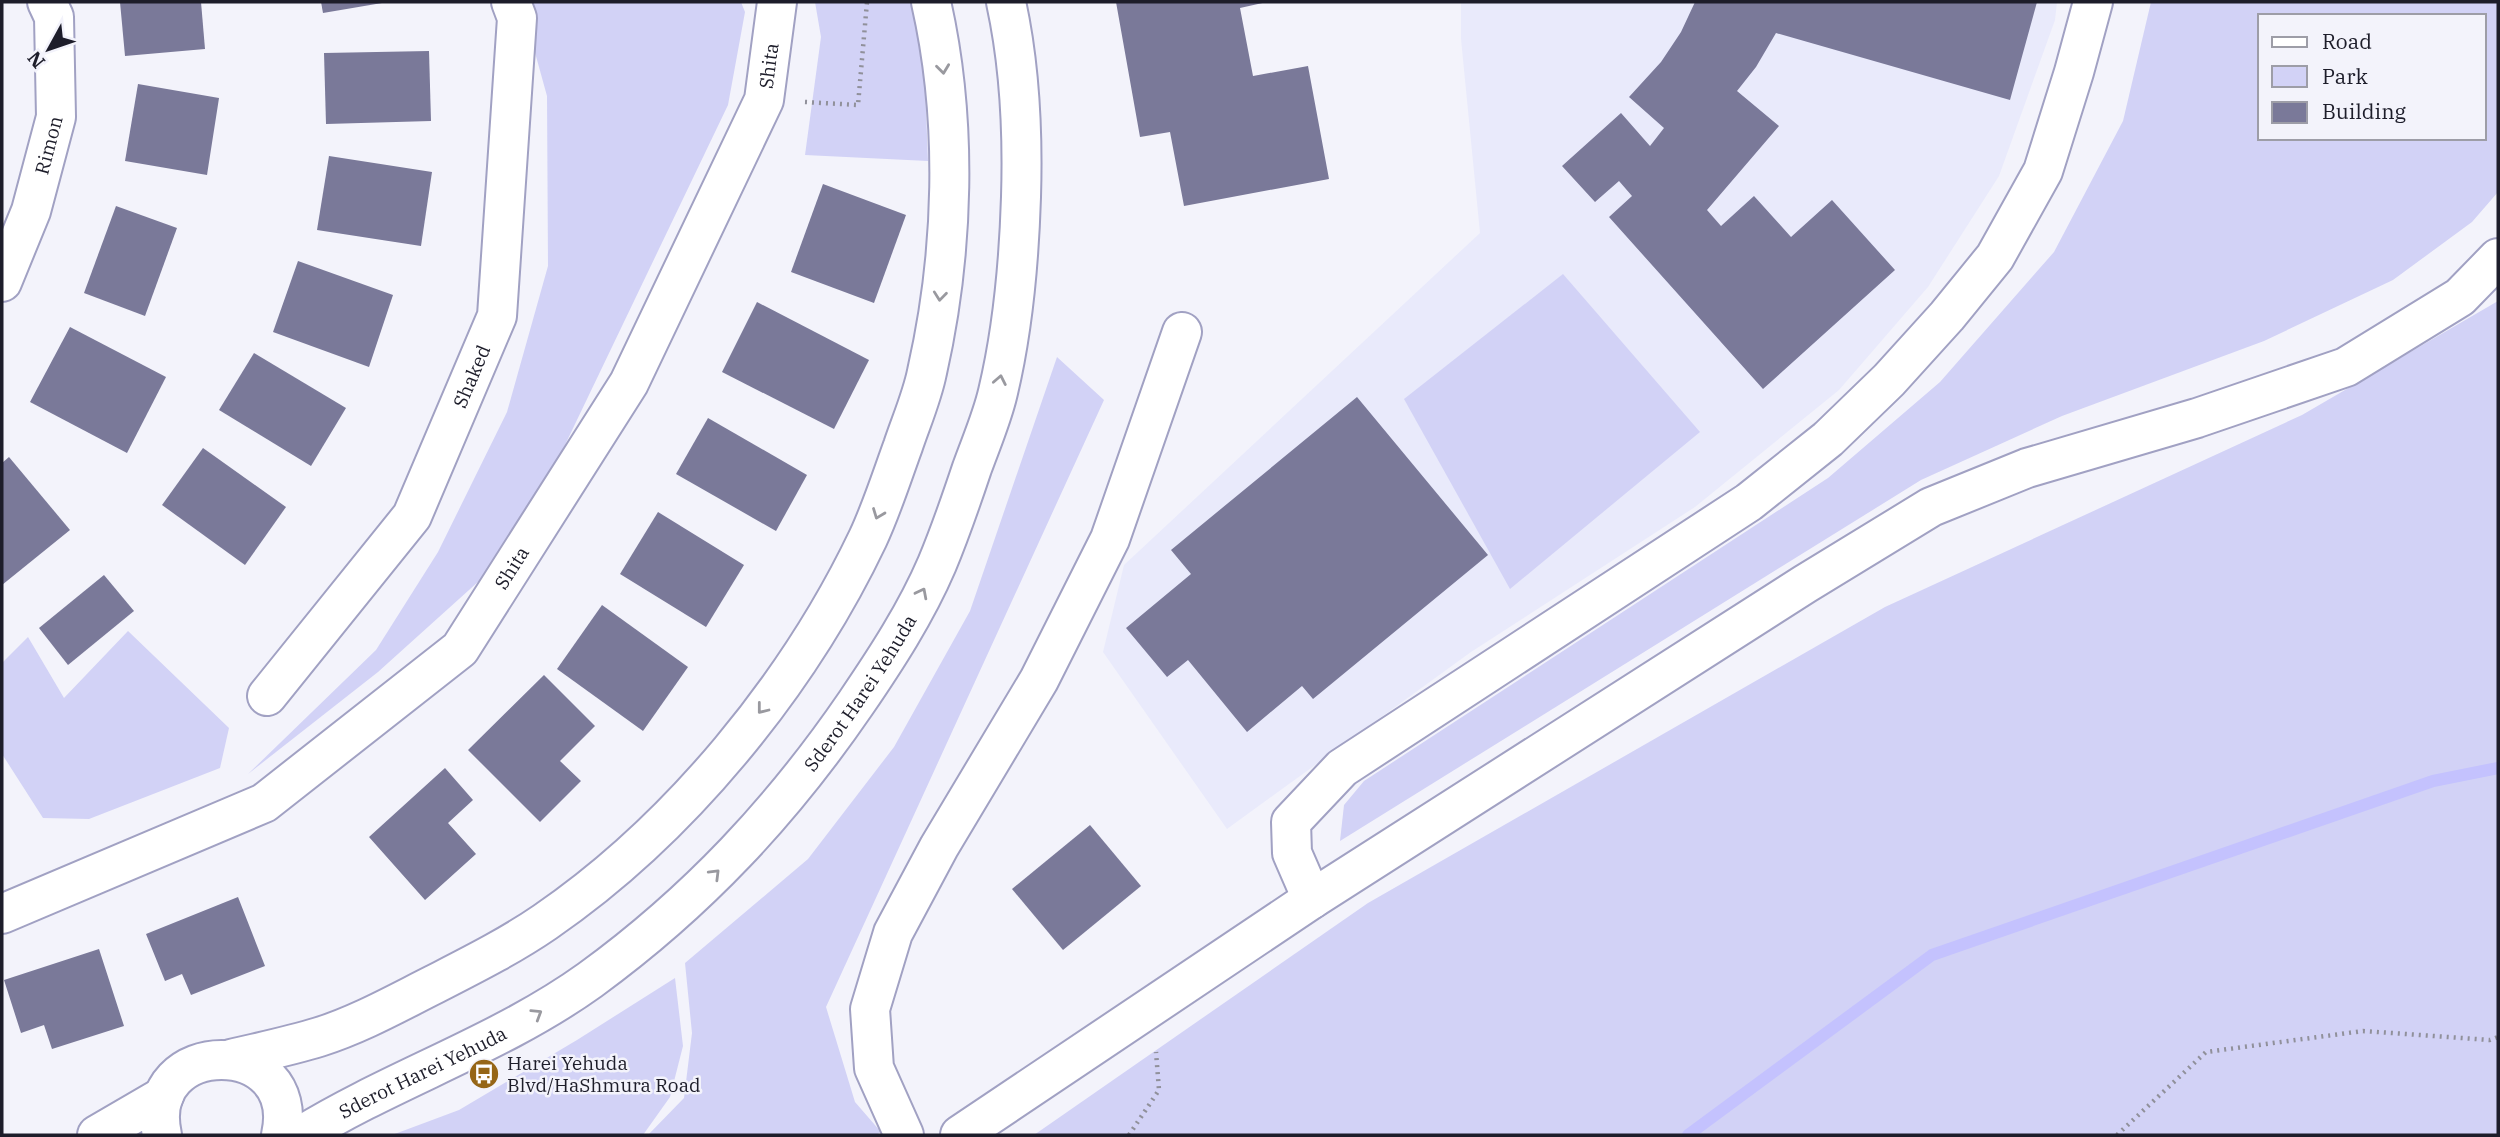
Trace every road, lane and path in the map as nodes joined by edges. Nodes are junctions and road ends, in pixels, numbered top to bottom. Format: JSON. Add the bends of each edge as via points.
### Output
{"nodes":[{"id":1,"x":47,"y":2,"type":"edge"},
{"id":2,"x":510,"y":2,"type":"edge"},
{"id":3,"x":777,"y":2,"type":"edge"},
{"id":4,"x":867,"y":2,"type":"edge"},
{"id":5,"x":931,"y":2,"type":"edge"},
{"id":6,"x":1006,"y":2,"type":"edge"},
{"id":7,"x":2093,"y":2,"type":"edge"},
{"id":8,"x":764,"y":100,"type":"junction"},
{"id":9,"x":2498,"y":258,"type":"edge"},
{"id":10,"x":2,"y":282,"type":"edge"},
{"id":11,"x":1182,"y":332,"type":"dead end"},
{"id":12,"x":267,"y":696,"type":"dead end"},
{"id":13,"x":1312,"y":899,"type":"junction"},
{"id":14,"x":2,"y":914,"type":"edge"},
{"id":15,"x":1153,"y":1006,"type":"junction"},
{"id":16,"x":2498,"y":1037,"type":"edge"},
{"id":17,"x":231,"y":1059,"type":"junction"},
{"id":18,"x":164,"y":1096,"type":"junction"},
{"id":19,"x":97,"y":1135,"type":"edge"},
{"id":20,"x":162,"y":1135,"type":"edge"},
{"id":21,"x":281,"y":1135,"type":"edge"},
{"id":22,"x":302,"y":1135,"type":"edge"},
{"id":23,"x":904,"y":1135,"type":"edge"},
{"id":24,"x":960,"y":1135,"type":"edge"},
{"id":25,"x":1129,"y":1135,"type":"edge"},
{"id":26,"x":2117,"y":1135,"type":"edge"}],
"edges":[{"from":1,"to":10,"type":"street","name":"Rimon","via":[[54,17],[56,117],[31,211]]},
{"from":2,"to":12,"type":"street","name":"Shaked","via":[[517,18],[497,316],[412,516]]},
{"from":3,"to":8,"type":"street","name":"Shita"},
{"from":4,"to":8,"type":"path","via":[[858,105]]},
{"from":5,"to":17,"type":"street","one_way":true,"via":[[946,94],[949,165],[946,248],[927,376],[869,535],[810,642],[719,764],[665,822],[545,922],[491,956],[361,1021],[321,1037]]},
{"from":22,"to":6,"type":"street","name":"Sderot Harei Yehuda","one_way":true,"via":[[527,1020],[629,950],[691,898],[775,812],[885,659],[936,566],[958,510],[997,395],[1010,332],[1022,165],[1019,89]]},
{"from":7,"to":13,"type":"street","via":[[2043,171],[1995,257],[1947,316],[1828,439],[1749,502],[1342,768],[1291,822],[1292,853]]},
{"from":8,"to":14,"type":"street","name":"Shita","via":[[629,383],[460,649],[264,803]]},
{"from":9,"to":13,"type":"street","via":[[2460,297],[2346,366],[2197,418],[2027,468],[1931,507]]},
{"from":11,"to":23,"type":"street","via":[[1110,539],[1039,680],[893,933],[870,1009],[874,1068]]},
{"from":13,"to":15,"type":"street"},
{"from":15,"to":24,"type":"street"},
{"from":15,"to":25,"type":"path","via":[[1159,1090]]},
{"from":16,"to":26,"type":"path","via":[[2363,1031],[2206,1052]]},
{"from":17,"to":18,"type":"street","via":[[210,1059],[191,1066]]},
{"from":17,"to":21,"type":"street","via":[[250,1065],[277,1093],[283,1113]]},
{"from":18,"to":19,"type":"street"},
{"from":18,"to":20,"type":"street"}]}
